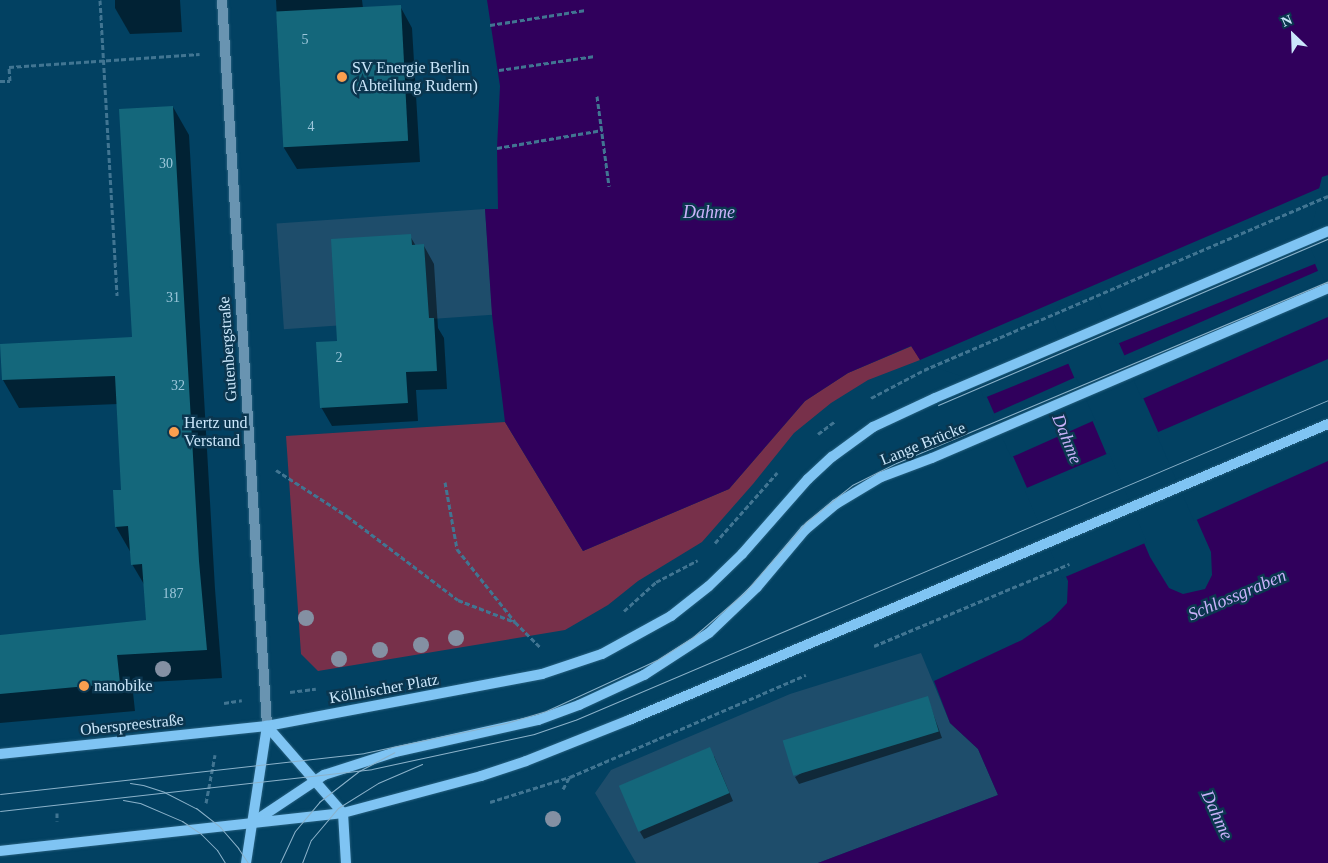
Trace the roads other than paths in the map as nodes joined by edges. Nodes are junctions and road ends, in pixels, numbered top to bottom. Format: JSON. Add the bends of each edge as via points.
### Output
{"nodes":[{"id":1,"x":222,"y":0,"type":"edge"},
{"id":2,"x":1328,"y":231,"type":"edge"},
{"id":3,"x":1328,"y":288,"type":"edge"},
{"id":4,"x":1328,"y":424,"type":"edge"},
{"id":5,"x":602,"y":654,"type":"joint"},
{"id":6,"x":267,"y":726,"type":"junction"},
{"id":7,"x":0,"y":754,"type":"edge"},
{"id":8,"x":314,"y":780,"type":"junction"},
{"id":9,"x":343,"y":813,"type":"junction"},
{"id":10,"x":251,"y":824,"type":"junction"},
{"id":11,"x":0,"y":851,"type":"edge"},
{"id":12,"x":246,"y":863,"type":"edge"},
{"id":13,"x":346,"y":863,"type":"edge"}],
"edges":[{"from":1,"to":6,"type":"street","name":"Gutenbergstraße"},
{"from":2,"to":5,"type":"main road","name":"Lange Brücke","via":[[873,427],[808,479],[709,586],[671,616]]},
{"from":3,"to":8,"type":"main road","name":"Lange Brücke","via":[[951,450],[880,477],[836,504],[805,530],[757,587],[708,633],[644,674],[579,705],[538,720],[395,752],[341,768]]},
{"from":4,"to":9,"type":"main road","via":[[526,762]]},
{"from":5,"to":6,"type":"main road","name":"Köllnischer Platz","via":[[542,674]]},
{"from":6,"to":7,"type":"main road","name":"Oberspreestraße"},
{"from":6,"to":8,"type":"main road"},
{"from":6,"to":10,"type":"main road"},
{"from":8,"to":9,"type":"main road"},
{"from":8,"to":10,"type":"main road"},
{"from":9,"to":10,"type":"main road"},
{"from":9,"to":13,"type":"main road"},
{"from":10,"to":11,"type":"main road"},
{"from":10,"to":12,"type":"main road"}]}
